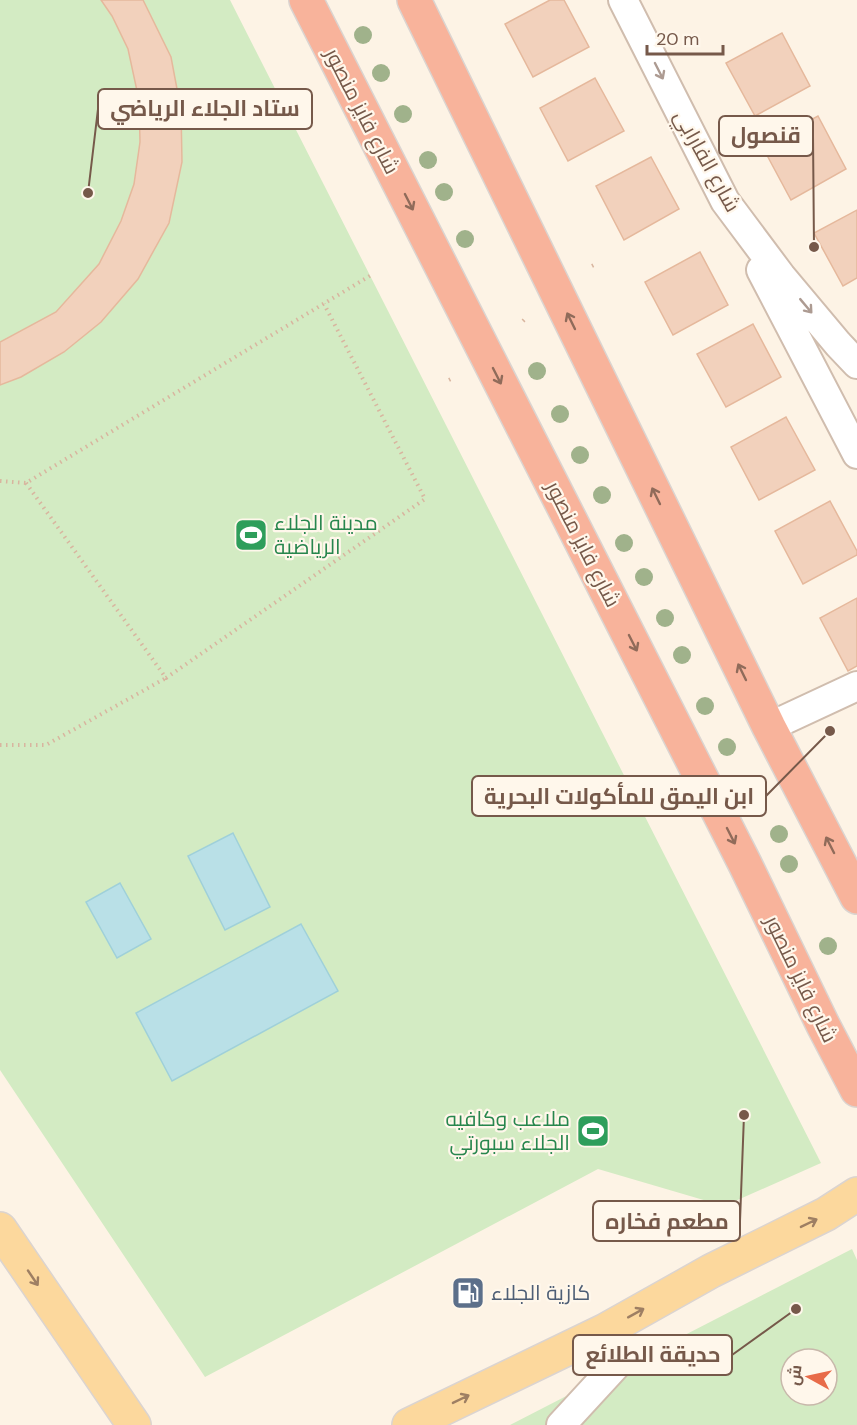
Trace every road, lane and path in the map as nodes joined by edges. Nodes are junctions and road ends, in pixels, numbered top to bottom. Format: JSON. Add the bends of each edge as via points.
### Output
{"nodes":[{"id":1,"x":306,"y":0,"type":"edge"},
{"id":2,"x":414,"y":0,"type":"edge"},
{"id":3,"x":623,"y":0,"type":"edge"},
{"id":4,"x":725,"y":201,"type":"junction"},
{"id":5,"x":373,"y":274,"type":"dead end"},
{"id":6,"x":324,"y":304,"type":"junction"},
{"id":7,"x":857,"y":364,"type":"edge"},
{"id":8,"x":857,"y":454,"type":"edge"},
{"id":9,"x":0,"y":481,"type":"edge"},
{"id":10,"x":26,"y":483,"type":"junction"},
{"id":11,"x":166,"y":678,"type":"junction"},
{"id":12,"x":857,"y":686,"type":"edge"},
{"id":13,"x":769,"y":727,"type":"junction"},
{"id":14,"x":0,"y":745,"type":"edge"},
{"id":15,"x":857,"y":897,"type":"edge"},
{"id":16,"x":857,"y":1090,"type":"edge"},
{"id":17,"x":857,"y":1194,"type":"edge"},
{"id":18,"x":0,"y":1229,"type":"edge"},
{"id":19,"x":606,"y":1330,"type":"junction"},
{"id":20,"x":134,"y":1425,"type":"edge"},
{"id":21,"x":409,"y":1425,"type":"edge"},
{"id":22,"x":561,"y":1425,"type":"edge"}],
"edges":[{"from":1,"to":16,"type":"highway","name":"شارع فايز منصور","one_way":true},
{"from":13,"to":2,"type":"highway","one_way":true},
{"from":3,"to":4,"type":"street","name":"شارع الفارابي","one_way":true},
{"from":4,"to":7,"type":"street","name":"شارع الفارابي","one_way":true,"via":[[781,276]]},
{"from":4,"to":8,"type":"street"},
{"from":5,"to":6,"type":"path"},
{"from":6,"to":10,"type":"path"},
{"from":6,"to":11,"type":"path","via":[[425,499]]},
{"from":9,"to":10,"type":"path"},
{"from":10,"to":11,"type":"path"},
{"from":11,"to":14,"type":"path","via":[[46,746]]},
{"from":12,"to":13,"type":"street"},
{"from":15,"to":13,"type":"highway","one_way":true},
{"from":19,"to":17,"type":"main road","one_way":true},
{"from":18,"to":20,"type":"main road","one_way":true},
{"from":21,"to":19,"type":"main road","one_way":true},
{"from":19,"to":22,"type":"street","via":[[619,1362]]}]}
